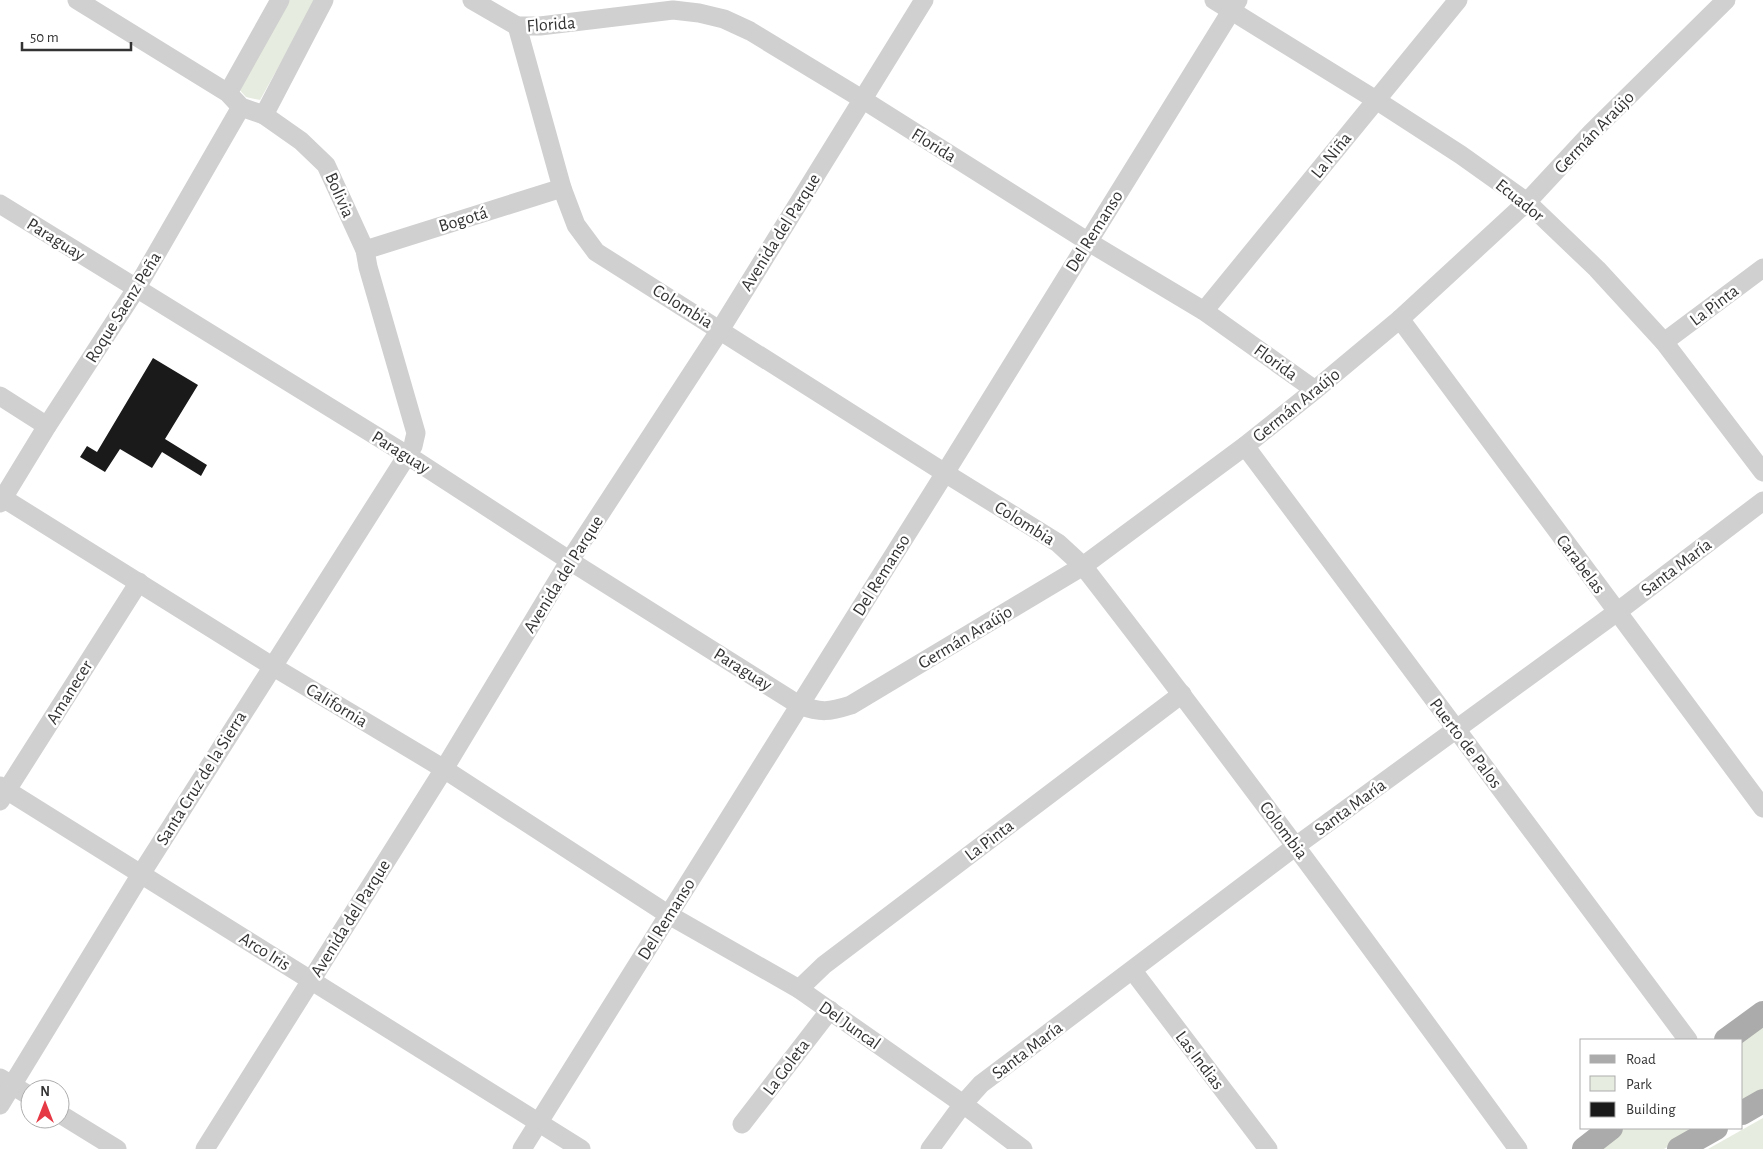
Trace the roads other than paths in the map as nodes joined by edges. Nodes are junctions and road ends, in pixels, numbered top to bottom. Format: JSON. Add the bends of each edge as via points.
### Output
{"nodes":[{"id":1,"x":77,"y":0,"type":"edge"},
{"id":2,"x":280,"y":0,"type":"edge"},
{"id":3,"x":324,"y":0,"type":"edge"},
{"id":4,"x":472,"y":0,"type":"edge"},
{"id":5,"x":924,"y":0,"type":"edge"},
{"id":6,"x":1214,"y":0,"type":"edge"},
{"id":7,"x":1458,"y":0,"type":"edge"},
{"id":8,"x":1726,"y":0,"type":"edge"},
{"id":9,"x":673,"y":5,"type":"edge"},
{"id":10,"x":1234,"y":5,"type":"edge"},
{"id":11,"x":631,"y":8,"type":"edge"},
{"id":12,"x":517,"y":26,"type":"junction"},
{"id":13,"x":228,"y":92,"type":"junction"},
{"id":14,"x":862,"y":99,"type":"junction"},
{"id":15,"x":1376,"y":100,"type":"junction"},
{"id":16,"x":241,"y":107,"type":"junction"},
{"id":17,"x":264,"y":115,"type":"junction"},
{"id":18,"x":562,"y":188,"type":"junction"},
{"id":19,"x":1527,"y":202,"type":"junction"},
{"id":20,"x":0,"y":204,"type":"edge"},
{"id":21,"x":1087,"y":241,"type":"junction"},
{"id":22,"x":365,"y":250,"type":"junction"},
{"id":23,"x":1763,"y":268,"type":"edge"},
{"id":24,"x":136,"y":289,"type":"junction"},
{"id":25,"x":1204,"y":311,"type":"junction"},
{"id":26,"x":1400,"y":320,"type":"junction"},
{"id":27,"x":720,"y":330,"type":"junction"},
{"id":28,"x":1664,"y":342,"type":"junction"},
{"id":29,"x":1315,"y":390,"type":"junction"},
{"id":30,"x":0,"y":396,"type":"edge"},
{"id":31,"x":47,"y":426,"type":"junction"},
{"id":32,"x":1245,"y":446,"type":"junction"},
{"id":33,"x":407,"y":455,"type":"junction"},
{"id":34,"x":1763,"y":472,"type":"edge"},
{"id":35,"x":945,"y":473,"type":"junction"},
{"id":36,"x":2,"y":500,"type":"edge"},
{"id":37,"x":1763,"y":501,"type":"edge"},
{"id":38,"x":570,"y":560,"type":"junction"},
{"id":39,"x":1083,"y":566,"type":"junction"},
{"id":40,"x":139,"y":582,"type":"junction"},
{"id":41,"x":1617,"y":612,"type":"junction"},
{"id":42,"x":272,"y":666,"type":"junction"},
{"id":43,"x":1182,"y":694,"type":"junction"},
{"id":44,"x":799,"y":704,"type":"junction"},
{"id":45,"x":1456,"y":730,"type":"junction"},
{"id":46,"x":444,"y":769,"type":"junction"},
{"id":47,"x":2,"y":793,"type":"edge"},
{"id":48,"x":1763,"y":808,"type":"edge"},
{"id":49,"x":1296,"y":846,"type":"junction"},
{"id":50,"x":141,"y":874,"type":"junction"},
{"id":51,"x":669,"y":915,"type":"junction"},
{"id":52,"x":1133,"y":971,"type":"junction"},
{"id":53,"x":311,"y":979,"type":"junction"},
{"id":54,"x":799,"y":989,"type":"junction"},
{"id":55,"x":830,"y":1010,"type":"junction"},
{"id":56,"x":1763,"y":1013,"type":"edge"},
{"id":57,"x":1687,"y":1039,"type":"edge"},
{"id":58,"x":1727,"y":1039,"type":"edge"},
{"id":59,"x":6,"y":1081,"type":"edge"},
{"id":60,"x":20,"y":1090,"type":"edge"},
{"id":61,"x":1763,"y":1100,"type":"edge"},
{"id":62,"x":0,"y":1104,"type":"edge"},
{"id":63,"x":963,"y":1104,"type":"junction"},
{"id":64,"x":1743,"y":1112,"type":"edge"},
{"id":65,"x":70,"y":1120,"type":"edge"},
{"id":66,"x":539,"y":1122,"type":"junction"},
{"id":67,"x":742,"y":1124,"type":"dead end"},
{"id":68,"x":1610,"y":1129,"type":"edge"},
{"id":69,"x":1714,"y":1129,"type":"edge"},
{"id":70,"x":117,"y":1149,"type":"edge"},
{"id":71,"x":205,"y":1149,"type":"edge"},
{"id":72,"x":522,"y":1149,"type":"edge"},
{"id":73,"x":581,"y":1149,"type":"edge"},
{"id":74,"x":930,"y":1149,"type":"edge"},
{"id":75,"x":1023,"y":1149,"type":"edge"},
{"id":76,"x":1268,"y":1149,"type":"edge"},
{"id":77,"x":1518,"y":1149,"type":"edge"},
{"id":78,"x":1584,"y":1149,"type":"edge"},
{"id":79,"x":1679,"y":1149,"type":"edge"}],
"edges":[{"from":1,"to":13,"type":"street","name":"Bolivia"},
{"from":2,"to":13,"type":"street"},
{"from":3,"to":17,"type":"street"},
{"from":4,"to":12,"type":"street"},
{"from":5,"to":14,"type":"street","name":"Avenida del Parque"},
{"from":6,"to":10,"type":"street","name":"Ecuador"},
{"from":7,"to":15,"type":"street","name":"La Niña"},
{"from":8,"to":19,"type":"street","name":"Germán Araújo","via":[[1592,132]]},
{"from":9,"to":11,"type":"street","name":"Florida"},
{"from":9,"to":14,"type":"street","name":"Florida","via":[[724,19],[750,31]]},
{"from":10,"to":15,"type":"street","name":"Ecuador"},
{"from":10,"to":21,"type":"street","name":"Del Remanso"},
{"from":11,"to":12,"type":"street","name":"Florida","via":[[540,26]]},
{"from":12,"to":18,"type":"street","name":"Colombia"},
{"from":13,"to":16,"type":"street","name":"Bolivia"},
{"from":14,"to":21,"type":"street","name":"Florida"},
{"from":14,"to":27,"type":"street","name":"Avenida del Parque"},
{"from":15,"to":19,"type":"street","name":"Ecuador"},
{"from":15,"to":25,"type":"street","name":"La Niña"},
{"from":16,"to":17,"type":"street","name":"Bolivia"},
{"from":16,"to":24,"type":"street","name":"Roque Saenz Peña"},
{"from":17,"to":22,"type":"street","name":"Bolivia","via":[[326,165]]},
{"from":18,"to":22,"type":"street","name":"Bogotá"},
{"from":18,"to":27,"type":"street","name":"Colombia","via":[[576,225],[596,252]]},
{"from":19,"to":26,"type":"street","name":"Germán Araújo"},
{"from":19,"to":28,"type":"street","name":"Ecuador","via":[[1597,269]]},
{"from":20,"to":24,"type":"street","name":"Paraguay"},
{"from":21,"to":25,"type":"street","name":"Florida"},
{"from":21,"to":35,"type":"street","name":"Del Remanso"},
{"from":22,"to":33,"type":"street","name":"Bolivia","via":[[416,433]]},
{"from":23,"to":28,"type":"street","name":"La Pinta"},
{"from":24,"to":31,"type":"street","name":"Roque Saenz Peña"},
{"from":24,"to":33,"type":"street","name":"Paraguay"},
{"from":25,"to":29,"type":"street","name":"Florida"},
{"from":26,"to":29,"type":"street","name":"Germán Araújo"},
{"from":26,"to":41,"type":"street","name":"Carabelas"},
{"from":27,"to":35,"type":"street","name":"Colombia"},
{"from":27,"to":38,"type":"street","name":"Avenida del Parque"},
{"from":28,"to":34,"type":"street","name":"Ecuador"},
{"from":29,"to":32,"type":"street","name":"Germán Araújo"},
{"from":30,"to":31,"type":"street"},
{"from":31,"to":36,"type":"street","name":"Roque Saenz Peña"},
{"from":32,"to":39,"type":"street","name":"Germán Araújo"},
{"from":32,"to":45,"type":"street","name":"Puerto de Palos"},
{"from":33,"to":38,"type":"street","name":"Paraguay"},
{"from":33,"to":42,"type":"street","name":"Santa Cruz de la Sierra"},
{"from":35,"to":39,"type":"street","name":"Colombia","via":[[1058,543]]},
{"from":35,"to":44,"type":"street","name":"Del Remanso"},
{"from":36,"to":40,"type":"street","name":"California"},
{"from":37,"to":41,"type":"street","name":"Santa María"},
{"from":38,"to":44,"type":"street","name":"Paraguay"},
{"from":38,"to":46,"type":"street","name":"Avenida del Parque"},
{"from":39,"to":43,"type":"street","name":"Colombia"},
{"from":39,"to":44,"type":"street","name":"Germán Araújo","via":[[851,704],[824,712]]},
{"from":40,"to":42,"type":"street","name":"California"},
{"from":40,"to":47,"type":"street","name":"Amanecer"},
{"from":41,"to":45,"type":"street","name":"Santa María"},
{"from":41,"to":48,"type":"street","name":"Carabelas"},
{"from":42,"to":46,"type":"street","name":"California"},
{"from":42,"to":50,"type":"street","name":"Santa Cruz de la Sierra"},
{"from":43,"to":49,"type":"street","name":"Colombia"},
{"from":43,"to":54,"type":"street","name":"La Pinta","via":[[824,965]]},
{"from":44,"to":51,"type":"street","name":"Del Remanso"},
{"from":45,"to":49,"type":"street","name":"Santa María"},
{"from":45,"to":57,"type":"street","name":"Puerto de Palos"},
{"from":46,"to":51,"type":"street","name":"California"},
{"from":46,"to":53,"type":"street","name":"Avenida del Parque"},
{"from":47,"to":50,"type":"street","name":"Arco Iris"},
{"from":49,"to":52,"type":"street","name":"Santa María"},
{"from":49,"to":77,"type":"street","name":"Colombia"},
{"from":50,"to":53,"type":"street","name":"Arco Iris"},
{"from":50,"to":59,"type":"street","name":"Santa Cruz de la Sierra"},
{"from":51,"to":54,"type":"street","name":"Del Juncal"},
{"from":51,"to":66,"type":"street","name":"Del Remanso"},
{"from":52,"to":63,"type":"street","name":"Santa María","via":[[981,1084]]},
{"from":52,"to":76,"type":"street","name":"Las Indias"},
{"from":53,"to":66,"type":"street","name":"Arco Iris"},
{"from":53,"to":71,"type":"street","name":"Avenida del Parque"},
{"from":54,"to":55,"type":"street","name":"Del Juncal"},
{"from":55,"to":63,"type":"street","name":"Del Juncal"},
{"from":55,"to":67,"type":"street","name":"La Goleta"},
{"from":56,"to":58,"type":"main road"},
{"from":59,"to":60,"type":"street"},
{"from":59,"to":62,"type":"street","name":"Santa Cruz de la Sierra"},
{"from":61,"to":64,"type":"main road"},
{"from":63,"to":74,"type":"street","name":"Santa María"},
{"from":63,"to":75,"type":"street","name":"Del Juncal"},
{"from":65,"to":70,"type":"street"},
{"from":66,"to":72,"type":"street","name":"Del Remanso"},
{"from":66,"to":73,"type":"street","name":"Arco Iris"},
{"from":68,"to":78,"type":"main road"},
{"from":69,"to":79,"type":"main road"}]}
